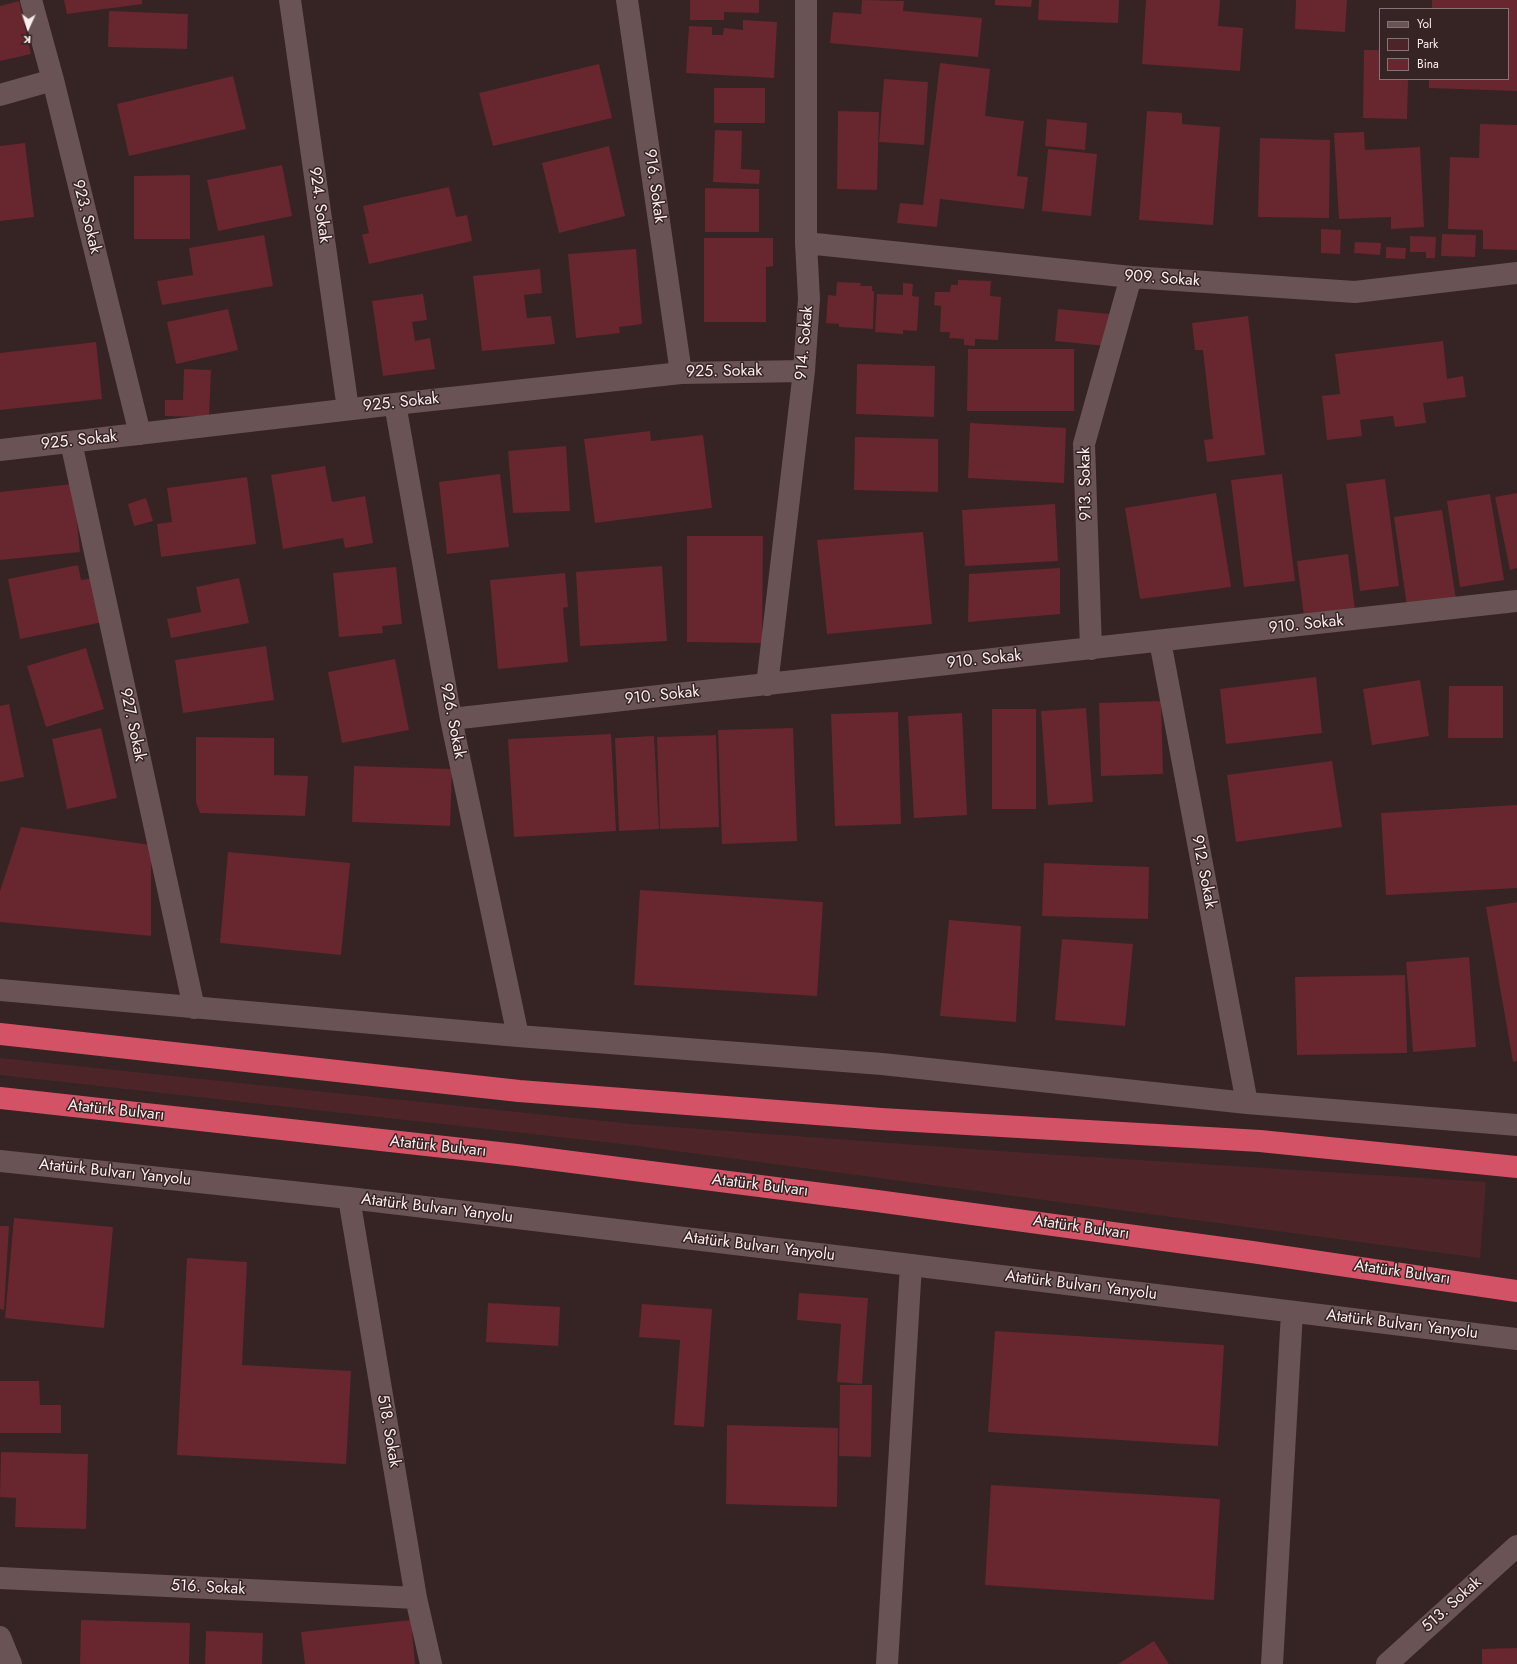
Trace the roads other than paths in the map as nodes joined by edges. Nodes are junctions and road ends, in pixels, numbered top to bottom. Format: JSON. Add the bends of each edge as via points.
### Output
{"nodes":[{"id":1,"x":31,"y":0,"type":"edge"},
{"id":2,"x":290,"y":0,"type":"edge"},
{"id":3,"x":627,"y":0,"type":"edge"},
{"id":4,"x":806,"y":0,"type":"edge"},
{"id":5,"x":53,"y":80,"type":"junction"},
{"id":6,"x":0,"y":95,"type":"edge"},
{"id":7,"x":806,"y":243,"type":"junction"},
{"id":8,"x":1517,"y":273,"type":"edge"},
{"id":9,"x":1131,"y":277,"type":"junction"},
{"id":10,"x":804,"y":371,"type":"junction"},
{"id":11,"x":681,"y":373,"type":"junction"},
{"id":12,"x":395,"y":404,"type":"junction"},
{"id":13,"x":348,"y":409,"type":"junction"},
{"id":14,"x":140,"y":434,"type":"junction"},
{"id":15,"x":71,"y":442,"type":"junction"},
{"id":16,"x":0,"y":450,"type":"edge"},
{"id":17,"x":1517,"y":601,"type":"edge"},
{"id":18,"x":1160,"y":641,"type":"junction"},
{"id":19,"x":1090,"y":649,"type":"junction"},
{"id":20,"x":767,"y":685,"type":"junction"},
{"id":21,"x":451,"y":719,"type":"junction"},
{"id":22,"x":0,"y":990,"type":"edge"},
{"id":23,"x":194,"y":1008,"type":"junction"},
{"id":24,"x":0,"y":1034,"type":"edge"},
{"id":25,"x":518,"y":1036,"type":"junction"},
{"id":26,"x":0,"y":1098,"type":"edge"},
{"id":27,"x":1247,"y":1103,"type":"junction"},
{"id":28,"x":1517,"y":1125,"type":"edge"},
{"id":29,"x":0,"y":1161,"type":"edge"},
{"id":30,"x":1517,"y":1167,"type":"edge"},
{"id":31,"x":349,"y":1198,"type":"junction"},
{"id":32,"x":911,"y":1265,"type":"junction"},
{"id":33,"x":1517,"y":1290,"type":"edge"},
{"id":34,"x":1292,"y":1312,"type":"junction"},
{"id":35,"x":1517,"y":1339,"type":"edge"},
{"id":36,"x":1517,"y":1546,"type":"edge"},
{"id":37,"x":0,"y":1578,"type":"edge"},
{"id":38,"x":416,"y":1598,"type":"junction"},
{"id":39,"x":0,"y":1637,"type":"edge"},
{"id":40,"x":11,"y":1664,"type":"edge"},
{"id":41,"x":431,"y":1664,"type":"edge"},
{"id":42,"x":887,"y":1664,"type":"edge"},
{"id":43,"x":1272,"y":1664,"type":"edge"},
{"id":44,"x":1387,"y":1664,"type":"edge"}],
"edges":[{"from":1,"to":5,"type":"street","name":"923. Sokak"},
{"from":2,"to":13,"type":"street","name":"924. Sokak"},
{"from":3,"to":11,"type":"street","name":"916. Sokak"},
{"from":4,"to":7,"type":"street","name":"914. Sokak"},
{"from":5,"to":6,"type":"street"},
{"from":5,"to":14,"type":"street","name":"923. Sokak"},
{"from":7,"to":9,"type":"street","name":"909. Sokak"},
{"from":7,"to":10,"type":"street","name":"914. Sokak","via":[[809,299]]},
{"from":8,"to":9,"type":"street","name":"909. Sokak","via":[[1355,292]]},
{"from":9,"to":19,"type":"street","name":"913. Sokak","via":[[1084,444]]},
{"from":10,"to":11,"type":"street","name":"925. Sokak"},
{"from":10,"to":20,"type":"street","name":"914. Sokak"},
{"from":11,"to":12,"type":"street","name":"925. Sokak"},
{"from":12,"to":13,"type":"street","name":"925. Sokak"},
{"from":12,"to":21,"type":"street","name":"926. Sokak"},
{"from":13,"to":14,"type":"street","name":"925. Sokak"},
{"from":14,"to":15,"type":"street","name":"925. Sokak"},
{"from":15,"to":16,"type":"street","name":"925. Sokak"},
{"from":15,"to":23,"type":"street","name":"927. Sokak"},
{"from":17,"to":18,"type":"street","name":"910. Sokak"},
{"from":18,"to":19,"type":"street","name":"910. Sokak"},
{"from":18,"to":27,"type":"street","name":"912. Sokak"},
{"from":19,"to":20,"type":"street","name":"910. Sokak"},
{"from":20,"to":21,"type":"street","name":"910. Sokak"},
{"from":21,"to":25,"type":"street","name":"926. Sokak"},
{"from":22,"to":23,"type":"street"},
{"from":23,"to":25,"type":"street"},
{"from":24,"to":30,"type":"highway","via":[[519,1091],[881,1119],[1260,1141]]},
{"from":25,"to":27,"type":"street","via":[[882,1064]]},
{"from":26,"to":33,"type":"highway","name":"Atatürk Bulvarı","via":[[517,1155],[869,1200]]},
{"from":27,"to":28,"type":"street"},
{"from":29,"to":31,"type":"street","name":"Atatürk Bulvarı Yanyolu"},
{"from":31,"to":32,"type":"street","name":"Atatürk Bulvarı Yanyolu"},
{"from":31,"to":38,"type":"street","name":"518. Sokak"},
{"from":32,"to":34,"type":"street","name":"Atatürk Bulvarı Yanyolu"},
{"from":32,"to":42,"type":"street"},
{"from":34,"to":35,"type":"street","name":"Atatürk Bulvarı Yanyolu"},
{"from":34,"to":43,"type":"street"},
{"from":36,"to":44,"type":"street","name":"513. Sokak"},
{"from":37,"to":38,"type":"street","name":"516. Sokak"},
{"from":38,"to":41,"type":"street","name":"518. Sokak"},
{"from":39,"to":40,"type":"street"}]}
